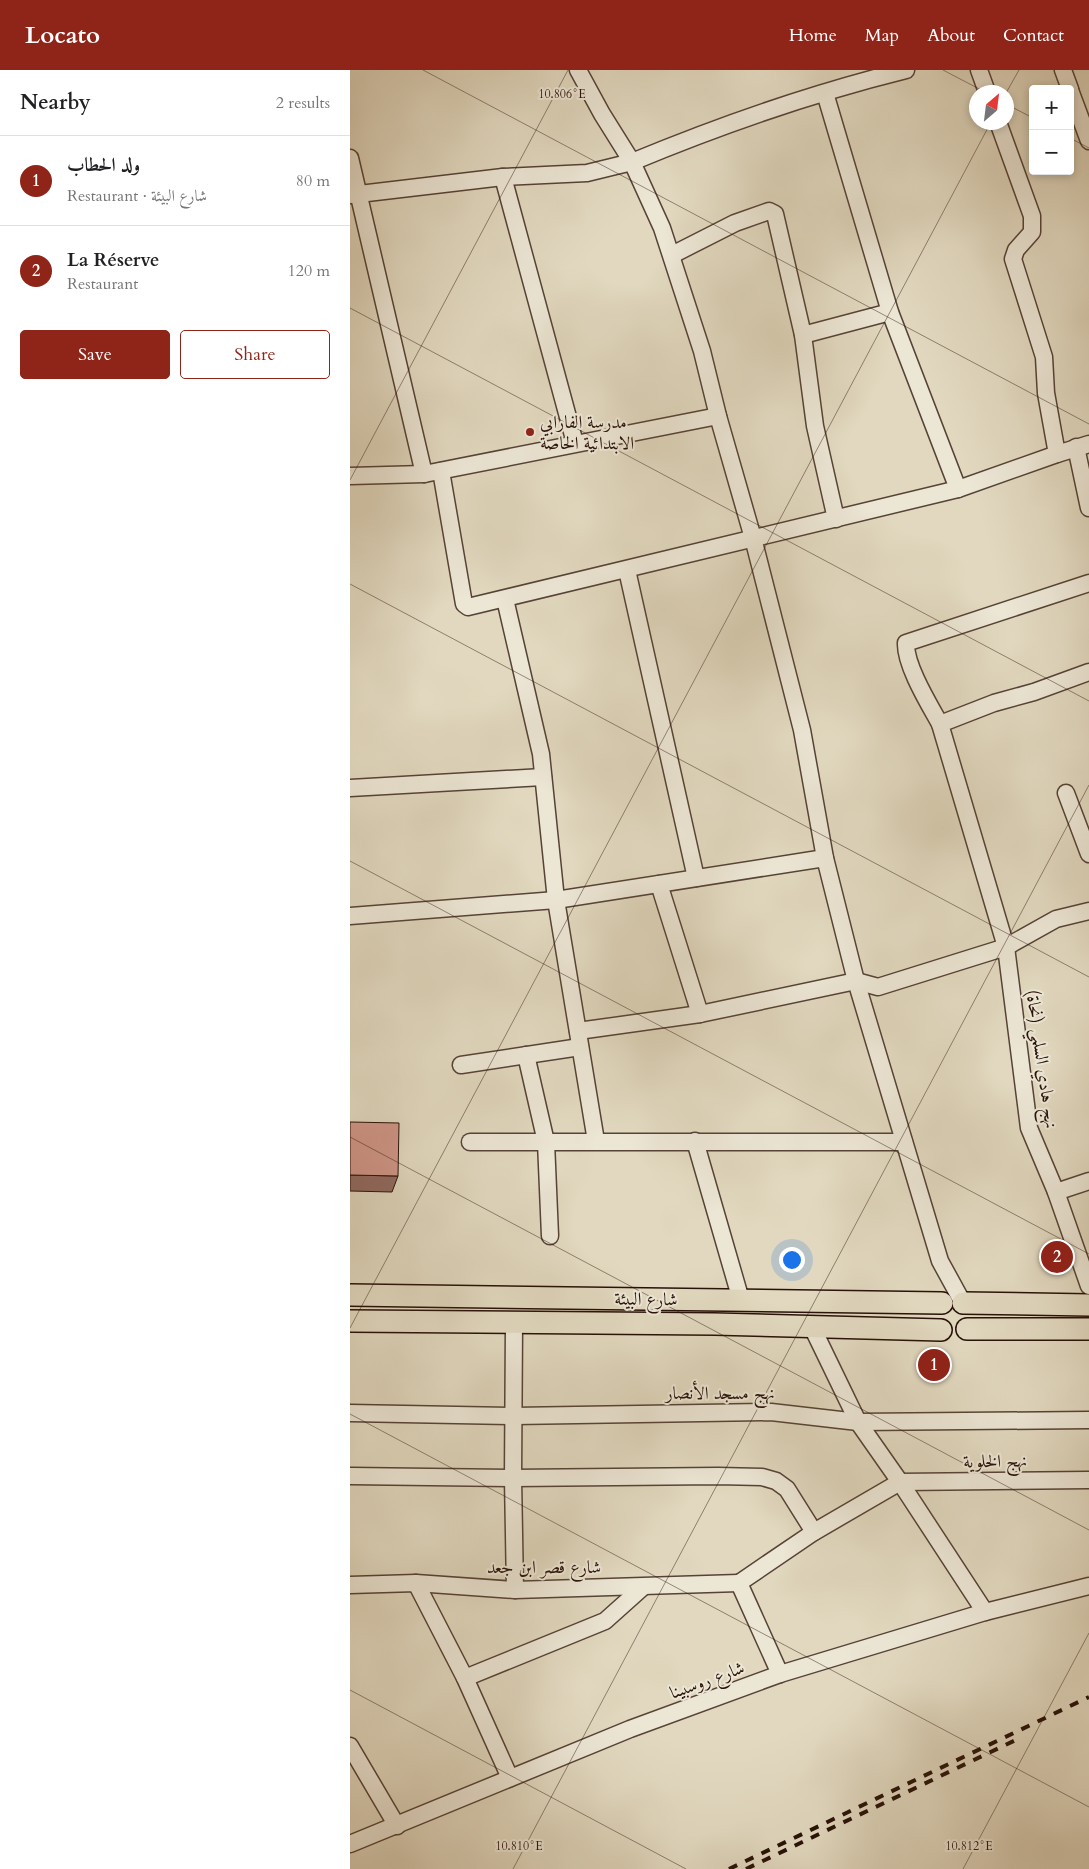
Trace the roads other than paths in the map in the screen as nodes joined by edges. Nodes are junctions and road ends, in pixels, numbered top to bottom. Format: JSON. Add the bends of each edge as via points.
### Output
{"nodes":[{"id":1,"x":578,"y":70,"type":"edge"},
{"id":2,"x":906,"y":70,"type":"edge"},
{"id":3,"x":979,"y":70,"type":"edge"},
{"id":4,"x":1063,"y":70,"type":"edge"},
{"id":5,"x":862,"y":75,"type":"edge"},
{"id":6,"x":984,"y":85,"type":"edge"},
{"id":7,"x":1068,"y":85,"type":"edge"},
{"id":8,"x":825,"y":93,"type":"junction"},
{"id":9,"x":1074,"y":101,"type":"edge"},
{"id":10,"x":1001,"y":130,"type":"edge"},
{"id":11,"x":1089,"y":141,"type":"edge"},
{"id":12,"x":350,"y":158,"type":"edge"},
{"id":13,"x":632,"y":162,"type":"junction"},
{"id":14,"x":503,"y":177,"type":"junction"},
{"id":15,"x":354,"y":195,"type":"edge"},
{"id":16,"x":672,"y":255,"type":"junction"},
{"id":17,"x":890,"y":312,"type":"junction"},
{"id":18,"x":803,"y":335,"type":"junction"},
{"id":19,"x":718,"y":416,"type":"junction"},
{"id":20,"x":575,"y":443,"type":"junction"},
{"id":21,"x":1083,"y":446,"type":"edge"},
{"id":22,"x":1057,"y":454,"type":"junction"},
{"id":23,"x":441,"y":471,"type":"junction"},
{"id":24,"x":424,"y":474,"type":"junction"},
{"id":25,"x":350,"y":476,"type":"edge"},
{"id":26,"x":958,"y":489,"type":"junction"},
{"id":27,"x":1089,"y":508,"type":"edge"},
{"id":28,"x":836,"y":519,"type":"junction"},
{"id":29,"x":753,"y":538,"type":"junction"},
{"id":30,"x":627,"y":570,"type":"junction"},
{"id":31,"x":1089,"y":583,"type":"edge"},
{"id":32,"x":505,"y":599,"type":"junction"},
{"id":33,"x":1089,"y":672,"type":"edge"},
{"id":34,"x":940,"y":724,"type":"junction"},
{"id":35,"x":543,"y":777,"type":"junction"},
{"id":36,"x":350,"y":788,"type":"edge"},
{"id":37,"x":1066,"y":793,"type":"dead end"},
{"id":38,"x":1089,"y":854,"type":"edge"},
{"id":39,"x":825,"y":858,"type":"junction"},
{"id":40,"x":696,"y":878,"type":"junction"},
{"id":41,"x":659,"y":884,"type":"junction"},
{"id":42,"x":556,"y":900,"type":"junction"},
{"id":43,"x":1089,"y":911,"type":"edge"},
{"id":44,"x":350,"y":916,"type":"edge"},
{"id":45,"x":1006,"y":947,"type":"junction"},
{"id":46,"x":856,"y":981,"type":"junction"},
{"id":47,"x":700,"y":1014,"type":"junction"},
{"id":48,"x":579,"y":1039,"type":"junction"},
{"id":49,"x":526,"y":1055,"type":"junction"},
{"id":50,"x":461,"y":1064,"type":"dead end"},
{"id":51,"x":470,"y":1142,"type":"dead end"},
{"id":52,"x":546,"y":1142,"type":"junction"},
{"id":53,"x":596,"y":1142,"type":"junction"},
{"id":54,"x":696,"y":1142,"type":"junction"},
{"id":55,"x":904,"y":1142,"type":"junction"},
{"id":56,"x":1089,"y":1181,"type":"edge"},
{"id":57,"x":1056,"y":1192,"type":"junction"},
{"id":58,"x":550,"y":1236,"type":"dead end"},
{"id":59,"x":940,"y":1261,"type":"junction"},
{"id":60,"x":1089,"y":1286,"type":"edge"},
{"id":61,"x":350,"y":1295,"type":"edge"},
{"id":62,"x":741,"y":1300,"type":"junction"},
{"id":63,"x":964,"y":1303,"type":"junction"},
{"id":64,"x":942,"y":1304,"type":"junction"},
{"id":65,"x":1089,"y":1305,"type":"edge"},
{"id":66,"x":350,"y":1321,"type":"edge"},
{"id":67,"x":514,"y":1323,"type":"junction"},
{"id":68,"x":812,"y":1327,"type":"junction"},
{"id":69,"x":967,"y":1329,"type":"junction"},
{"id":70,"x":941,"y":1330,"type":"junction"},
{"id":71,"x":1089,"y":1330,"type":"edge"},
{"id":72,"x":350,"y":1413,"type":"edge"},
{"id":73,"x":514,"y":1416,"type":"junction"},
{"id":74,"x":1089,"y":1420,"type":"edge"},
{"id":75,"x":858,"y":1422,"type":"junction"},
{"id":76,"x":350,"y":1476,"type":"edge"},
{"id":77,"x":513,"y":1478,"type":"junction"},
{"id":78,"x":1089,"y":1480,"type":"edge"},
{"id":79,"x":900,"y":1482,"type":"junction"},
{"id":80,"x":814,"y":1532,"type":"junction"},
{"id":81,"x":416,"y":1583,"type":"junction"},
{"id":82,"x":739,"y":1583,"type":"junction"},
{"id":83,"x":350,"y":1585,"type":"edge"},
{"id":84,"x":1089,"y":1586,"type":"edge"},
{"id":85,"x":643,"y":1587,"type":"junction"},
{"id":86,"x":515,"y":1590,"type":"junction"},
{"id":87,"x":985,"y":1612,"type":"junction"},
{"id":88,"x":780,"y":1674,"type":"junction"},
{"id":89,"x":465,"y":1678,"type":"junction"},
{"id":90,"x":350,"y":1746,"type":"edge"},
{"id":91,"x":510,"y":1778,"type":"junction"},
{"id":92,"x":397,"y":1826,"type":"junction"},
{"id":93,"x":350,"y":1844,"type":"edge"}],
"edges":[{"from":1,"to":13,"type":"street"},
{"from":2,"to":5,"type":"street"},
{"from":3,"to":6,"type":"street"},
{"from":4,"to":7,"type":"street"},
{"from":5,"to":8,"type":"street"},
{"from":8,"to":13,"type":"street","via":[[762,112]]},
{"from":8,"to":17,"type":"street"},
{"from":9,"to":11,"type":"street"},
{"from":10,"to":22,"type":"street","via":[[1032,216],[1032,232],[1016,250],[1013,259],[1044,356],[1046,393]]},
{"from":12,"to":15,"type":"street"},
{"from":13,"to":14,"type":"street","via":[[587,173]]},
{"from":13,"to":16,"type":"street"},
{"from":14,"to":15,"type":"street"},
{"from":14,"to":20,"type":"street"},
{"from":15,"to":24,"type":"street"},
{"from":16,"to":18,"type":"street","via":[[735,223],[772,212]]},
{"from":16,"to":19,"type":"street"},
{"from":17,"to":18,"type":"street"},
{"from":17,"to":26,"type":"street"},
{"from":18,"to":28,"type":"street","via":[[815,426]]},
{"from":19,"to":20,"type":"street"},
{"from":19,"to":29,"type":"street"},
{"from":20,"to":23,"type":"street"},
{"from":21,"to":22,"type":"street"},
{"from":21,"to":27,"type":"street"},
{"from":22,"to":26,"type":"street"},
{"from":23,"to":24,"type":"street"},
{"from":23,"to":32,"type":"street","via":[[464,604],[472,607]]},
{"from":24,"to":25,"type":"street"},
{"from":26,"to":28,"type":"street"},
{"from":28,"to":29,"type":"street"},
{"from":29,"to":30,"type":"street"},
{"from":29,"to":39,"type":"street","via":[[802,730]]},
{"from":30,"to":32,"type":"street"},
{"from":30,"to":40,"type":"street"},
{"from":31,"to":34,"type":"street","name":"نهج هادي السلمي (نحاة)","via":[[906,643],[910,663]]},
{"from":32,"to":35,"type":"street","via":[[541,754]]},
{"from":33,"to":34,"type":"street"},
{"from":34,"to":45,"type":"street","name":"نهج هادي السلمي (نحاة)"},
{"from":35,"to":36,"type":"street"},
{"from":35,"to":42,"type":"street"},
{"from":37,"to":38,"type":"street"},
{"from":39,"to":40,"type":"street"},
{"from":39,"to":46,"type":"street"},
{"from":40,"to":41,"type":"street"},
{"from":41,"to":42,"type":"street"},
{"from":41,"to":47,"type":"street"},
{"from":42,"to":44,"type":"street"},
{"from":42,"to":48,"type":"street"},
{"from":43,"to":45,"type":"street","via":[[1056,919]]},
{"from":45,"to":46,"type":"street","via":[[878,987]]},
{"from":45,"to":57,"type":"street","name":"نهج هادي السلمي (نحاة)","via":[[1029,1128]]},
{"from":46,"to":47,"type":"street"},
{"from":46,"to":55,"type":"street"},
{"from":47,"to":48,"type":"street"},
{"from":48,"to":49,"type":"street"},
{"from":48,"to":53,"type":"street"},
{"from":49,"to":50,"type":"street"},
{"from":49,"to":52,"type":"street"},
{"from":51,"to":52,"type":"street"},
{"from":52,"to":53,"type":"street"},
{"from":52,"to":58,"type":"street"},
{"from":53,"to":54,"type":"street"},
{"from":54,"to":55,"type":"street"},
{"from":54,"to":62,"type":"street"},
{"from":55,"to":59,"type":"street"},
{"from":56,"to":57,"type":"street"},
{"from":57,"to":60,"type":"street","name":"نهج هادي السلمي (نحاة)"},
{"from":59,"to":63,"type":"street"},
{"from":59,"to":64,"type":"street"},
{"from":61,"to":62,"type":"main road","name":"شارع البيئة"},
{"from":62,"to":64,"type":"main road","name":"شارع البيئة"},
{"from":63,"to":64,"type":"main road","name":"شارع البيئة","via":[[952,1300]]},
{"from":63,"to":65,"type":"main road","name":"شارع البيئة"},
{"from":63,"to":69,"type":"main road","via":[[971,1318]]},
{"from":64,"to":70,"type":"main road","via":[[936,1314],[937,1326]]},
{"from":66,"to":67,"type":"main road","name":"شارع البيئة"},
{"from":67,"to":68,"type":"main road","name":"شارع البيئة"},
{"from":67,"to":73,"type":"street"},
{"from":68,"to":70,"type":"main road","name":"شارع البيئة"},
{"from":68,"to":75,"type":"street"},
{"from":69,"to":70,"type":"main road","name":"شارع البيئة","via":[[951,1335]]},
{"from":69,"to":71,"type":"main road","name":"شارع البيئة"},
{"from":72,"to":73,"type":"street","name":"نهج مسجد الأنصار"},
{"from":73,"to":75,"type":"street","name":"نهج مسجد الأنصار","via":[[771,1412]]},
{"from":73,"to":77,"type":"street"},
{"from":74,"to":75,"type":"street","name":"نهج مسجد الأنصار"},
{"from":75,"to":79,"type":"street"},
{"from":76,"to":77,"type":"street"},
{"from":77,"to":80,"type":"street","via":[[762,1477],[787,1489]]},
{"from":77,"to":86,"type":"street"},
{"from":78,"to":79,"type":"street","name":"نهج الخلوية"},
{"from":79,"to":80,"type":"street"},
{"from":79,"to":87,"type":"street"},
{"from":80,"to":82,"type":"street"},
{"from":81,"to":83,"type":"street","name":"شارع قصر ابن جعد"},
{"from":81,"to":86,"type":"street","name":"شارع قصر ابن جعد"},
{"from":81,"to":89,"type":"street"},
{"from":82,"to":85,"type":"street","name":"شارع قصر ابن جعد"},
{"from":82,"to":88,"type":"street"},
{"from":84,"to":87,"type":"street","name":"شارع روسبينا"},
{"from":85,"to":86,"type":"street","name":"شارع قصر ابن جعد"},
{"from":85,"to":89,"type":"street","via":[[605,1621]]},
{"from":87,"to":88,"type":"street","name":"شارع روسبينا"},
{"from":88,"to":91,"type":"street","name":"شارع روسبينا","via":[[630,1729]]},
{"from":89,"to":91,"type":"street"},
{"from":90,"to":92,"type":"street"},
{"from":91,"to":92,"type":"street","name":"شارع روسبينا"},
{"from":92,"to":93,"type":"street","name":"شارع روسبينا"}]}
